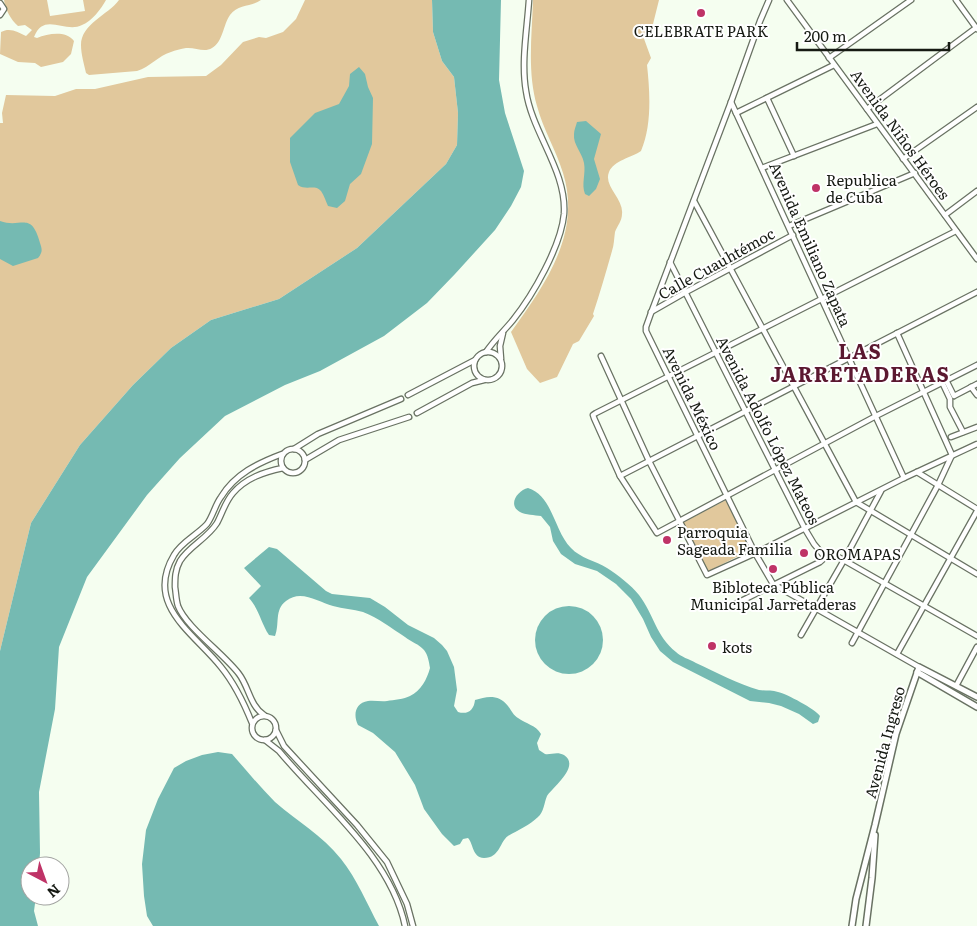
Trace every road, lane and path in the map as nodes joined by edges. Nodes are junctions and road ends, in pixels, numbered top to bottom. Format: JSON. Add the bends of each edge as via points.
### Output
{"nodes":[{"id":1,"x":529,"y":0,"type":"edge"},
{"id":2,"x":769,"y":0,"type":"edge"},
{"id":3,"x":788,"y":0,"type":"edge"},
{"id":4,"x":911,"y":0,"type":"edge"},
{"id":5,"x":956,"y":0,"type":"edge"},
{"id":6,"x":0,"y":3,"type":"edge"},
{"id":7,"x":0,"y":15,"type":"edge"},
{"id":8,"x":977,"y":28,"type":"edge"},
{"id":9,"x":829,"y":58,"type":"junction"},
{"id":10,"x":834,"y":65,"type":"junction"},
{"id":11,"x":767,"y":98,"type":"junction"},
{"id":12,"x":731,"y":102,"type":"junction"},
{"id":13,"x":977,"y":106,"type":"edge"},
{"id":14,"x":867,"y":109,"type":"junction"},
{"id":15,"x":736,"y":113,"type":"junction"},
{"id":16,"x":877,"y":124,"type":"junction"},
{"id":17,"x":794,"y":156,"type":"junction"},
{"id":18,"x":903,"y":159,"type":"junction"},
{"id":19,"x":762,"y":168,"type":"junction"},
{"id":20,"x":915,"y":173,"type":"junction"},
{"id":21,"x":977,"y":191,"type":"edge"},
{"id":22,"x":694,"y":201,"type":"junction"},
{"id":23,"x":945,"y":215,"type":"junction"},
{"id":24,"x":789,"y":226,"type":"junction"},
{"id":25,"x":956,"y":230,"type":"junction"},
{"id":26,"x":793,"y":235,"type":"junction"},
{"id":27,"x":977,"y":259,"type":"edge"},
{"id":28,"x":670,"y":262,"type":"junction"},
{"id":29,"x":729,"y":269,"type":"junction"},
{"id":30,"x":686,"y":292,"type":"junction"},
{"id":31,"x":977,"y":292,"type":"edge"},
{"id":32,"x":822,"y":298,"type":"junction"},
{"id":33,"x":651,"y":312,"type":"junction"},
{"id":34,"x":762,"y":328,"type":"junction"},
{"id":35,"x":504,"y":332,"type":"junction"},
{"id":36,"x":898,"y":333,"type":"junction"},
{"id":37,"x":486,"y":352,"type":"junction"},
{"id":38,"x":716,"y":353,"type":"junction"},
{"id":39,"x":601,"y":356,"type":"dead end"},
{"id":40,"x":849,"y":357,"type":"junction"},
{"id":41,"x":501,"y":359,"type":"junction"},
{"id":42,"x":475,"y":360,"type":"junction"},
{"id":43,"x":977,"y":365,"type":"edge"},
{"id":44,"x":668,"y":378,"type":"junction"},
{"id":45,"x":484,"y":380,"type":"junction"},
{"id":46,"x":944,"y":381,"type":"junction"},
{"id":47,"x":977,"y":384,"type":"edge"},
{"id":48,"x":792,"y":386,"type":"junction"},
{"id":49,"x":971,"y":387,"type":"junction"},
{"id":50,"x":924,"y":391,"type":"junction"},
{"id":51,"x":408,"y":395,"type":"dead end"},
{"id":52,"x":977,"y":395,"type":"edge"},
{"id":53,"x":401,"y":399,"type":"dead end"},
{"id":54,"x":622,"y":400,"type":"junction"},
{"id":55,"x":746,"y":412,"type":"junction"},
{"id":56,"x":417,"y":413,"type":"dead end"},
{"id":57,"x":876,"y":416,"type":"junction"},
{"id":58,"x":409,"y":417,"type":"dead end"},
{"id":59,"x":977,"y":427,"type":"edge"},
{"id":60,"x":963,"y":432,"type":"junction"},
{"id":61,"x":698,"y":436,"type":"junction"},
{"id":62,"x":951,"y":437,"type":"dead end"},
{"id":63,"x":824,"y":444,"type":"junction"},
{"id":64,"x":977,"y":444,"type":"edge"},
{"id":65,"x":294,"y":449,"type":"junction"},
{"id":66,"x":282,"y":454,"type":"junction"},
{"id":67,"x":952,"y":455,"type":"junction"},
{"id":68,"x":305,"y":460,"type":"junction"},
{"id":69,"x":649,"y":461,"type":"junction"},
{"id":70,"x":283,"y":468,"type":"junction"},
{"id":71,"x":775,"y":470,"type":"junction"},
{"id":72,"x":917,"y":472,"type":"junction"},
{"id":73,"x":620,"y":476,"type":"junction"},
{"id":74,"x":904,"y":478,"type":"junction"},
{"id":75,"x":938,"y":485,"type":"junction"},
{"id":76,"x":882,"y":490,"type":"junction"},
{"id":77,"x":727,"y":495,"type":"junction"},
{"id":78,"x":856,"y":502,"type":"junction"},
{"id":79,"x":977,"y":510,"type":"edge"},
{"id":80,"x":871,"y":511,"type":"junction"},
{"id":81,"x":679,"y":522,"type":"junction"},
{"id":82,"x":805,"y":528,"type":"junction"},
{"id":83,"x":911,"y":535,"type":"junction"},
{"id":84,"x":755,"y":553,"type":"junction"},
{"id":85,"x":825,"y":557,"type":"junction"},
{"id":86,"x":951,"y":558,"type":"junction"},
{"id":87,"x":844,"y":560,"type":"junction"},
{"id":88,"x":977,"y":574,"type":"edge"},
{"id":89,"x":884,"y":583,"type":"junction"},
{"id":90,"x":773,"y":584,"type":"junction"},
{"id":91,"x":731,"y":606,"type":"dead end"},
{"id":92,"x":925,"y":606,"type":"junction"},
{"id":93,"x":816,"y":608,"type":"junction"},
{"id":94,"x":858,"y":632,"type":"junction"},
{"id":95,"x":801,"y":635,"type":"dead end"},
{"id":96,"x":977,"y":636,"type":"edge"},
{"id":97,"x":852,"y":643,"type":"dead end"},
{"id":98,"x":977,"y":647,"type":"edge"},
{"id":99,"x":897,"y":654,"type":"junction"},
{"id":100,"x":918,"y":669,"type":"junction"},
{"id":101,"x":956,"y":686,"type":"junction"},
{"id":102,"x":977,"y":697,"type":"edge"},
{"id":103,"x":977,"y":707,"type":"edge"},
{"id":104,"x":264,"y":715,"type":"junction"},
{"id":105,"x":252,"y":723,"type":"junction"},
{"id":106,"x":276,"y":730,"type":"junction"},
{"id":107,"x":265,"y":740,"type":"junction"},
{"id":108,"x":875,"y":825,"type":"junction"},
{"id":109,"x":856,"y":899,"type":"junction"},
{"id":110,"x":869,"y":902,"type":"junction"},
{"id":111,"x":406,"y":926,"type":"edge"},
{"id":112,"x":412,"y":926,"type":"edge"},
{"id":113,"x":852,"y":926,"type":"edge"},
{"id":114,"x":866,"y":926,"type":"edge"}],
"edges":[{"from":1,"to":35,"type":"street","via":[[524,71],[526,92],[533,119],[556,172],[564,214],[561,229],[532,293]]},
{"from":2,"to":12,"type":"street","name":"Avenida México"},
{"from":3,"to":9,"type":"street","name":"Avenida Niños Héroes"},
{"from":4,"to":9,"type":"street"},
{"from":5,"to":8,"type":"street"},
{"from":6,"to":7,"type":"street","via":[[4,9]]},
{"from":8,"to":14,"type":"street"},
{"from":9,"to":10,"type":"street","name":"Avenida Niños Héroes"},
{"from":10,"to":11,"type":"street"},
{"from":10,"to":14,"type":"street","name":"Avenida Niños Héroes"},
{"from":11,"to":15,"type":"street"},
{"from":11,"to":17,"type":"street"},
{"from":12,"to":15,"type":"street","name":"Avenida Emiliano Zapata"},
{"from":12,"to":22,"type":"street","name":"Avenida México"},
{"from":13,"to":18,"type":"street"},
{"from":14,"to":16,"type":"street","name":"Avenida Niños Héroes"},
{"from":15,"to":19,"type":"street","name":"Avenida Emiliano Zapata"},
{"from":16,"to":17,"type":"street"},
{"from":16,"to":18,"type":"street","name":"Avenida Niños Héroes"},
{"from":17,"to":19,"type":"street"},
{"from":18,"to":20,"type":"street","name":"Avenida Niños Héroes"},
{"from":19,"to":24,"type":"street","name":"Avenida Emiliano Zapata"},
{"from":20,"to":23,"type":"street","name":"Avenida Niños Héroes"},
{"from":20,"to":24,"type":"street"},
{"from":21,"to":23,"type":"street"},
{"from":22,"to":28,"type":"street","name":"Avenida México"},
{"from":22,"to":29,"type":"street"},
{"from":23,"to":25,"type":"street","name":"Avenida Niños Héroes"},
{"from":24,"to":26,"type":"street","name":"Avenida Emiliano Zapata"},
{"from":25,"to":27,"type":"street","name":"Avenida Niños Héroes"},
{"from":25,"to":32,"type":"street"},
{"from":26,"to":29,"type":"street","name":"Calle Cuauhtémoc"},
{"from":26,"to":32,"type":"street","name":"Avenida Emiliano Zapata"},
{"from":28,"to":30,"type":"street","name":"Avenida Adolfo López Mateos"},
{"from":28,"to":33,"type":"street","name":"Avenida México"},
{"from":29,"to":30,"type":"street","name":"Calle Cuauhtémoc"},
{"from":29,"to":34,"type":"street"},
{"from":30,"to":33,"type":"street","name":"Calle Cuauhtémoc"},
{"from":30,"to":38,"type":"street","name":"Avenida Adolfo López Mateos"},
{"from":31,"to":36,"type":"street"},
{"from":32,"to":34,"type":"street"},
{"from":32,"to":40,"type":"street","name":"Avenida Emiliano Zapata"},
{"from":33,"to":44,"type":"street","name":"Avenida México","via":[[646,331]]},
{"from":34,"to":38,"type":"street"},
{"from":34,"to":48,"type":"street"},
{"from":35,"to":37,"type":"street"},
{"from":35,"to":41,"type":"street"},
{"from":36,"to":40,"type":"street"},
{"from":36,"to":50,"type":"street"},
{"from":37,"to":41,"type":"street"},
{"from":37,"to":42,"type":"street"},
{"from":38,"to":44,"type":"street"},
{"from":38,"to":55,"type":"street","name":"Avenida Adolfo López Mateos"},
{"from":39,"to":54,"type":"street"},
{"from":40,"to":48,"type":"street"},
{"from":40,"to":57,"type":"street","name":"Avenida Emiliano Zapata"},
{"from":41,"to":45,"type":"street","via":[[502,368],[498,376]]},
{"from":42,"to":45,"type":"street","via":[[475,372]]},
{"from":42,"to":51,"type":"street"},
{"from":43,"to":46,"type":"street"},
{"from":44,"to":54,"type":"street"},
{"from":44,"to":61,"type":"street","name":"Avenida México"},
{"from":45,"to":56,"type":"street","via":[[472,383]]},
{"from":46,"to":49,"type":"street","via":[[954,396]]},
{"from":46,"to":50,"type":"street"},
{"from":46,"to":60,"type":"street","via":[[950,407]]},
{"from":47,"to":49,"type":"street"},
{"from":48,"to":55,"type":"street"},
{"from":48,"to":63,"type":"street"},
{"from":49,"to":52,"type":"street"},
{"from":50,"to":57,"type":"street"},
{"from":50,"to":67,"type":"street"},
{"from":53,"to":65,"type":"street","via":[[318,434]]},
{"from":54,"to":69,"type":"street"},
{"from":54,"to":73,"type":"street","via":[[593,415]]},
{"from":55,"to":61,"type":"street"},
{"from":55,"to":71,"type":"street","name":"Avenida Adolfo López Mateos"},
{"from":57,"to":63,"type":"street"},
{"from":57,"to":74,"type":"street","name":"Avenida Emiliano Zapata"},
{"from":58,"to":68,"type":"street","via":[[339,440]]},
{"from":59,"to":60,"type":"street"},
{"from":60,"to":62,"type":"street"},
{"from":61,"to":69,"type":"street"},
{"from":61,"to":77,"type":"street","name":"Avenida México"},
{"from":63,"to":71,"type":"street"},
{"from":63,"to":78,"type":"street"},
{"from":64,"to":67,"type":"street"},
{"from":65,"to":66,"type":"street"},
{"from":65,"to":68,"type":"street","via":[[301,452]]},
{"from":66,"to":70,"type":"street","via":[[280,462]]},
{"from":66,"to":105,"type":"street","via":[[261,462],[230,484],[203,528],[178,548],[166,577],[166,598],[172,612],[229,676]]},
{"from":67,"to":72,"type":"street"},
{"from":67,"to":75,"type":"street"},
{"from":68,"to":70,"type":"street","via":[[297,472],[289,473]]},
{"from":69,"to":73,"type":"street"},
{"from":69,"to":81,"type":"street"},
{"from":70,"to":104,"type":"street","via":[[250,479],[233,493],[213,529],[181,560],[175,578],[178,607],[240,675],[254,704]]},
{"from":71,"to":77,"type":"street"},
{"from":71,"to":82,"type":"street","name":"Avenida Adolfo López Mateos"},
{"from":72,"to":74,"type":"street"},
{"from":72,"to":75,"type":"street"},
{"from":73,"to":81,"type":"street","via":[[657,533]]},
{"from":74,"to":76,"type":"street"},
{"from":75,"to":79,"type":"street"},
{"from":75,"to":83,"type":"street"},
{"from":76,"to":78,"type":"street"},
{"from":76,"to":80,"type":"street"},
{"from":77,"to":81,"type":"street"},
{"from":77,"to":84,"type":"street","name":"Avenida México"},
{"from":78,"to":80,"type":"street"},
{"from":78,"to":82,"type":"street"},
{"from":79,"to":86,"type":"street"},
{"from":80,"to":83,"type":"street"},
{"from":80,"to":87,"type":"street"},
{"from":81,"to":84,"type":"street","via":[[706,575]]},
{"from":82,"to":84,"type":"street"},
{"from":82,"to":85,"type":"street","name":"Avenida Adolfo López Mateos"},
{"from":83,"to":86,"type":"street"},
{"from":83,"to":89,"type":"street"},
{"from":84,"to":90,"type":"street","name":"Avenida México"},
{"from":85,"to":87,"type":"street","via":[[833,554]]},
{"from":85,"to":90,"type":"street"},
{"from":86,"to":88,"type":"street"},
{"from":86,"to":92,"type":"street"},
{"from":87,"to":89,"type":"street"},
{"from":87,"to":93,"type":"street"},
{"from":89,"to":92,"type":"street"},
{"from":89,"to":94,"type":"street"},
{"from":90,"to":91,"type":"street"},
{"from":90,"to":93,"type":"street"},
{"from":92,"to":96,"type":"street"},
{"from":92,"to":99,"type":"street"},
{"from":93,"to":94,"type":"street"},
{"from":93,"to":95,"type":"street"},
{"from":94,"to":97,"type":"street"},
{"from":94,"to":99,"type":"street"},
{"from":98,"to":101,"type":"street"},
{"from":99,"to":100,"type":"street"},
{"from":100,"to":101,"type":"street"},
{"from":100,"to":103,"type":"street"},
{"from":100,"to":108,"type":"street","name":"Avenida Ingreso","via":[[896,734]]},
{"from":101,"to":102,"type":"street"},
{"from":104,"to":105,"type":"street"},
{"from":104,"to":106,"type":"street","via":[[272,718]]},
{"from":105,"to":107,"type":"street","via":[[254,735]]},
{"from":106,"to":107,"type":"street"},
{"from":106,"to":112,"type":"street","via":[[284,746],[387,862],[408,904]]},
{"from":107,"to":111,"type":"street","via":[[279,751],[370,852],[390,885]]},
{"from":108,"to":109,"type":"street","name":"Avenida Ingreso"},
{"from":108,"to":110,"type":"street","name":"Avenida Ingreso"},
{"from":109,"to":110,"type":"street","via":[[861,896]]},
{"from":109,"to":113,"type":"street","name":"Avenida Ingreso"},
{"from":110,"to":114,"type":"street","name":"Avenida Ingreso"}]}
